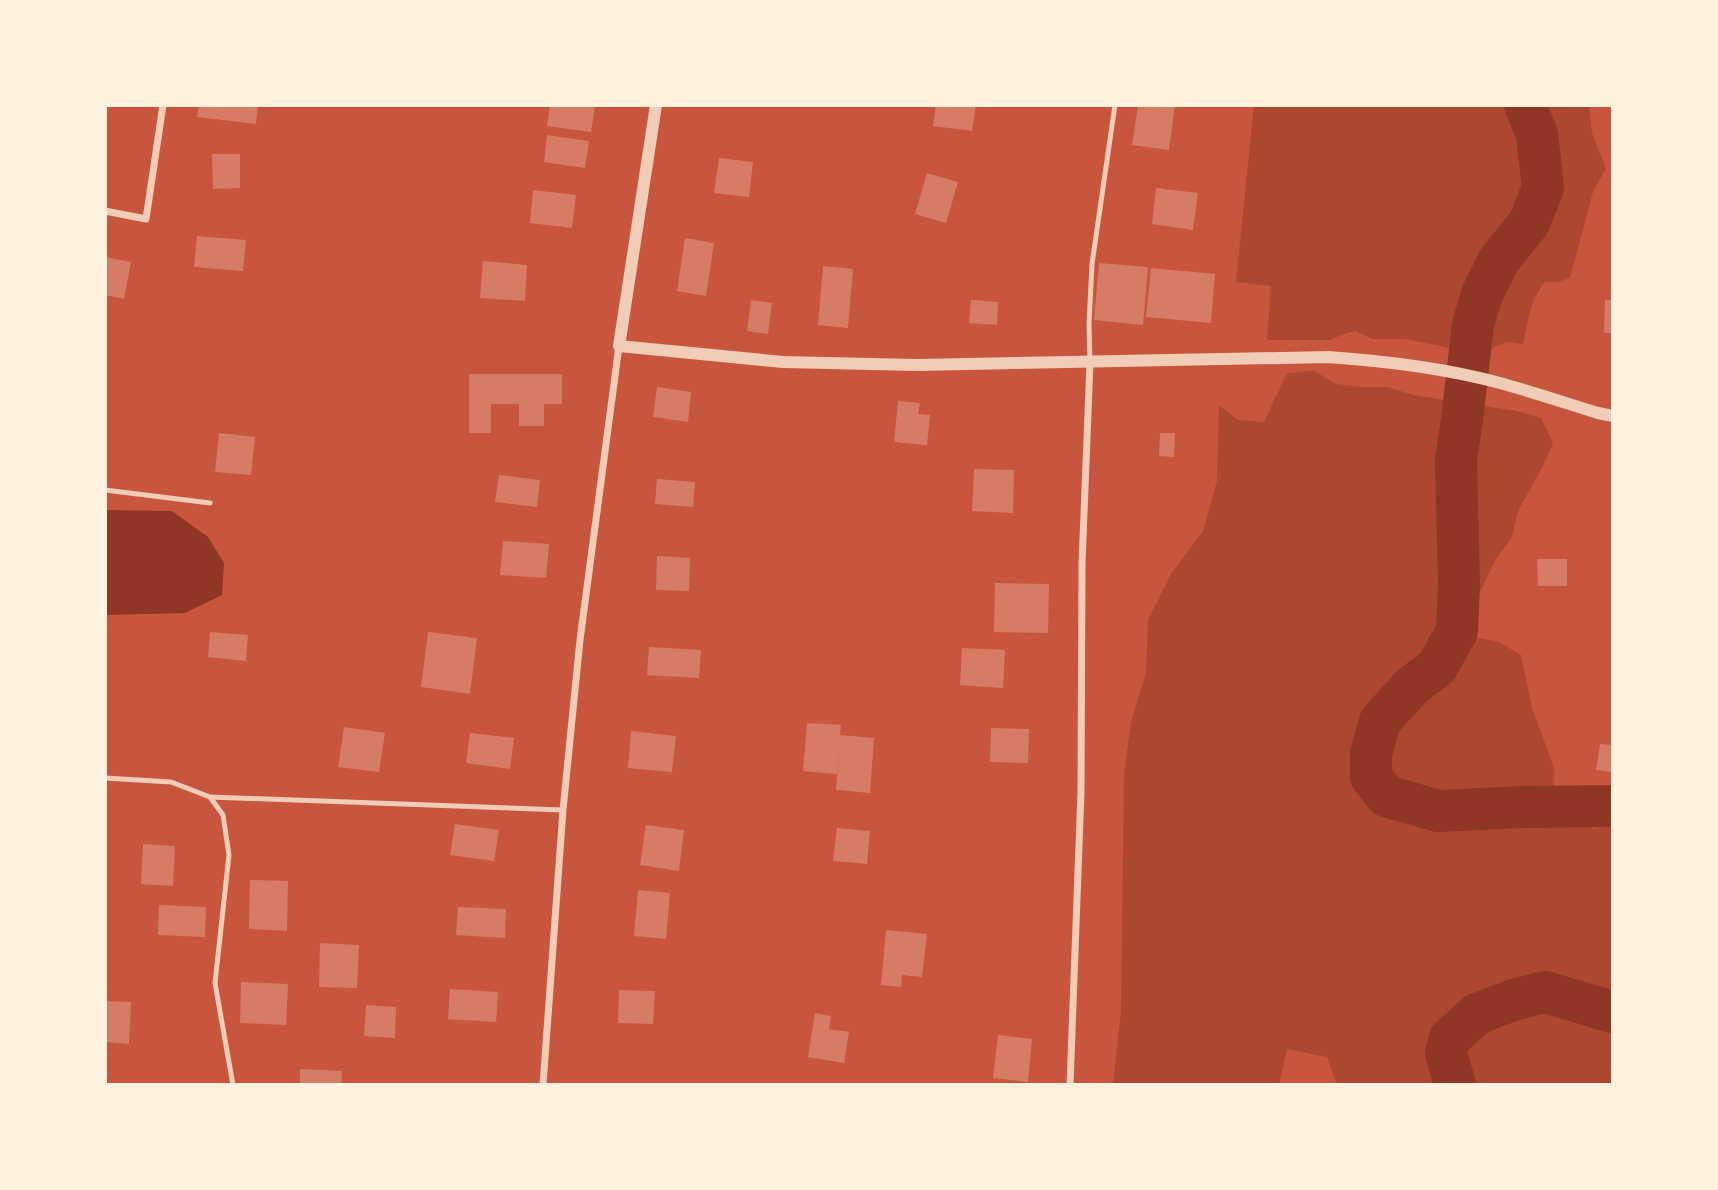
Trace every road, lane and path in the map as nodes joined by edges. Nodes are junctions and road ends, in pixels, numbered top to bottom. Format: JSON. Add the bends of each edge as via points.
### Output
{"nodes":[{"id":1,"x":163,"y":105,"type":"edge"},
{"id":2,"x":656,"y":105,"type":"edge"},
{"id":3,"x":1115,"y":105,"type":"edge"},
{"id":4,"x":105,"y":211,"type":"edge"},
{"id":5,"x":619,"y":346,"type":"junction"},
{"id":6,"x":1090,"y":363,"type":"junction"},
{"id":7,"x":1613,"y":416,"type":"edge"},
{"id":8,"x":105,"y":489,"type":"edge"},
{"id":9,"x":210,"y":503,"type":"dead end"},
{"id":10,"x":105,"y":778,"type":"edge"},
{"id":11,"x":210,"y":797,"type":"junction"},
{"id":12,"x":563,"y":810,"type":"junction"},
{"id":13,"x":233,"y":1085,"type":"edge"},
{"id":14,"x":543,"y":1085,"type":"edge"},
{"id":15,"x":1070,"y":1085,"type":"edge"}],
"edges":[{"from":1,"to":4,"type":"street","via":[[146,219]]},
{"from":2,"to":5,"type":"street"},
{"from":3,"to":6,"type":"lane","via":[[1092,264]]},
{"from":5,"to":6,"type":"street","via":[[783,362]]},
{"from":5,"to":12,"type":"street"},
{"from":6,"to":7,"type":"street","via":[[1375,360],[1498,382]]},
{"from":6,"to":15,"type":"street"},
{"from":8,"to":9,"type":"lane"},
{"from":10,"to":11,"type":"lane","via":[[172,782]]},
{"from":11,"to":12,"type":"lane"},
{"from":11,"to":13,"type":"lane","via":[[223,815],[229,855],[215,983]]},
{"from":12,"to":14,"type":"street"}]}
